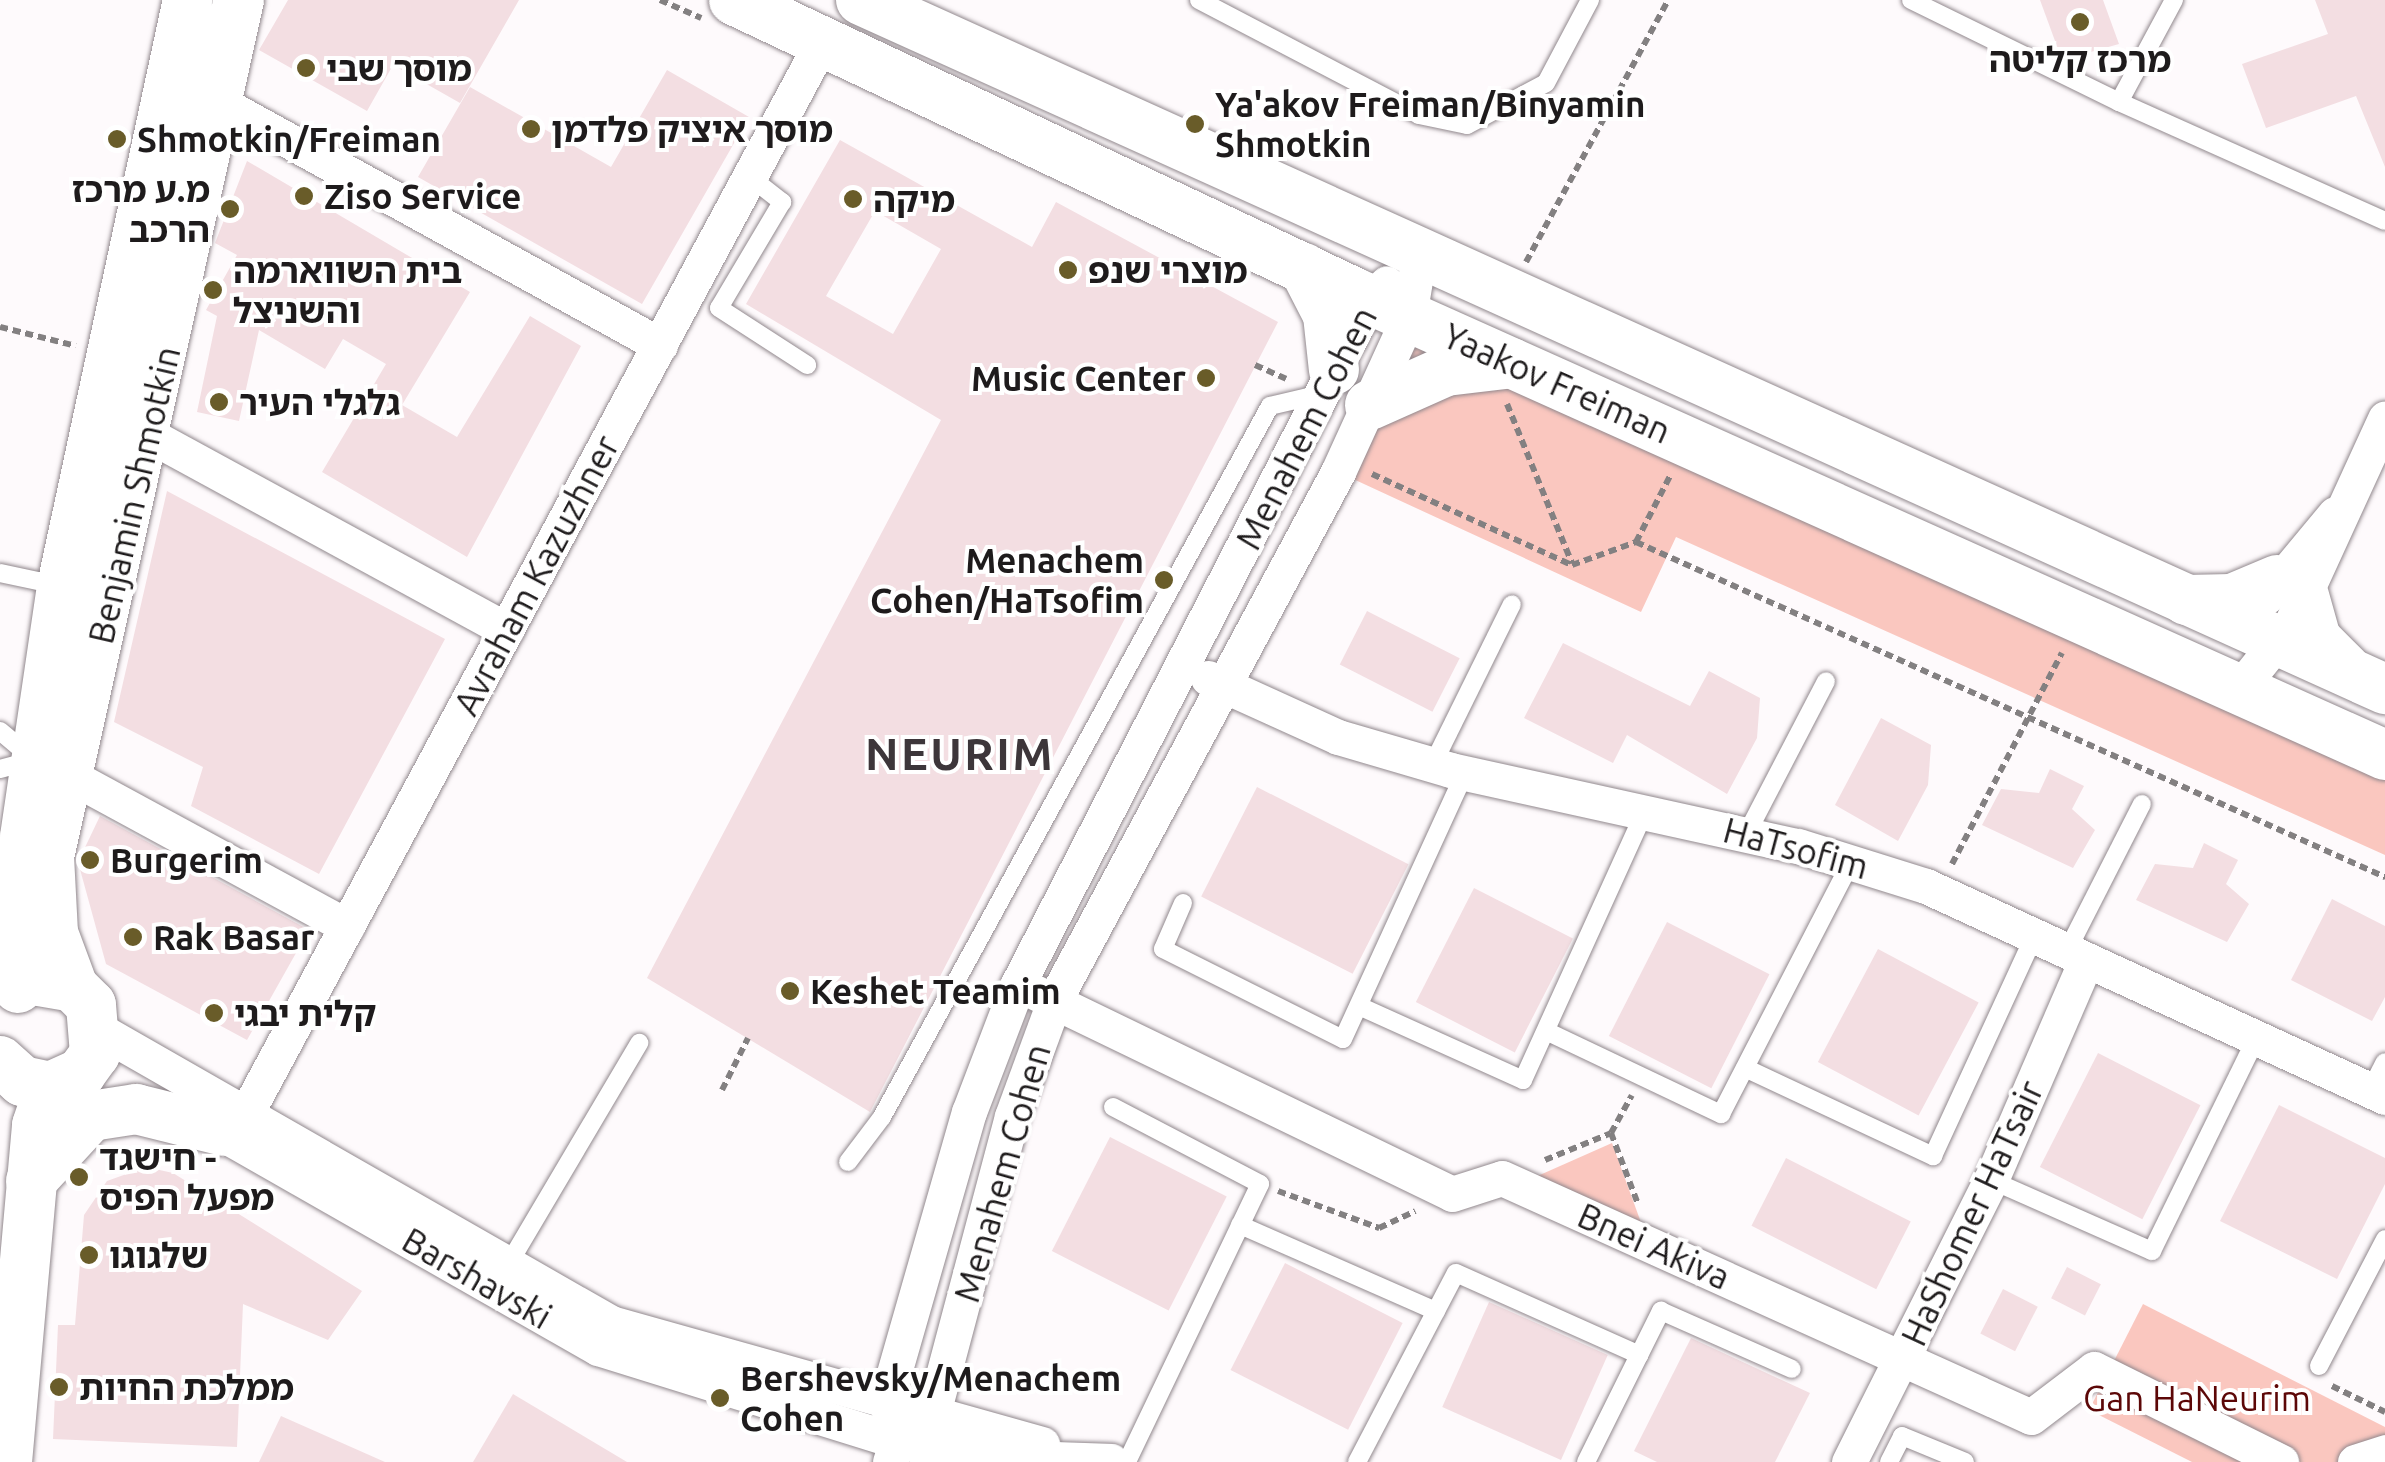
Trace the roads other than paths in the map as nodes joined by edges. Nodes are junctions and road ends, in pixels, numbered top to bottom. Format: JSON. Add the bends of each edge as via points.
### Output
{"nodes":[{"id":1,"x":188,"y":0,"type":"edge"},
{"id":2,"x":239,"y":0,"type":"edge"},
{"id":3,"x":734,"y":0,"type":"edge"},
{"id":4,"x":861,"y":0,"type":"edge"},
{"id":5,"x":1198,"y":0,"type":"edge"},
{"id":6,"x":1590,"y":0,"type":"edge"},
{"id":7,"x":1911,"y":0,"type":"edge"},
{"id":8,"x":2174,"y":0,"type":"edge"},
{"id":9,"x":921,"y":12,"type":"edge"},
{"id":10,"x":823,"y":40,"type":"junction"},
{"id":11,"x":215,"y":100,"type":"junction"},
{"id":12,"x":2119,"y":102,"type":"junction"},
{"id":13,"x":750,"y":177,"type":"junction"},
{"id":14,"x":2385,"y":221,"type":"edge"},
{"id":15,"x":1420,"y":251,"type":"junction"},
{"id":16,"x":1304,"y":268,"type":"junction"},
{"id":17,"x":1390,"y":308,"type":"junction"},
{"id":18,"x":660,"y":345,"type":"junction"},
{"id":19,"x":807,"y":365,"type":"dead end"},
{"id":20,"x":1509,"y":380,"type":"junction"},
{"id":21,"x":1328,"y":387,"type":"junction"},
{"id":22,"x":2385,"y":418,"type":"edge"},
{"id":23,"x":149,"y":435,"type":"junction"},
{"id":24,"x":0,"y":572,"type":"edge"},
{"id":25,"x":62,"y":586,"type":"junction"},
{"id":26,"x":2291,"y":588,"type":"junction"},
{"id":27,"x":2186,"y":600,"type":"junction"},
{"id":28,"x":1512,"y":604,"type":"dead end"},
{"id":29,"x":506,"y":630,"type":"junction"},
{"id":30,"x":2264,"y":634,"type":"junction"},
{"id":31,"x":1184,"y":669,"type":"junction"},
{"id":32,"x":2367,"y":681,"type":"edge"},
{"id":33,"x":1826,"y":682,"type":"dead end"},
{"id":34,"x":1229,"y":685,"type":"junction"},
{"id":35,"x":2239,"y":689,"type":"junction"},
{"id":36,"x":2385,"y":755,"type":"edge"},
{"id":37,"x":26,"y":758,"type":"edge"},
{"id":38,"x":1449,"y":768,"type":"junction"},
{"id":39,"x":2142,"y":804,"type":"dead end"},
{"id":40,"x":1646,"y":809,"type":"junction"},
{"id":41,"x":13,"y":829,"type":"edge"},
{"id":42,"x":1747,"y":833,"type":"junction"},
{"id":43,"x":1851,"y":862,"type":"junction"},
{"id":44,"x":1182,"y":904,"type":"dead end"},
{"id":45,"x":347,"y":926,"type":"junction"},
{"id":46,"x":2034,"y":936,"type":"junction"},
{"id":47,"x":2076,"y":956,"type":"junction"},
{"id":48,"x":1018,"y":984,"type":"junction"},
{"id":49,"x":73,"y":987,"type":"junction"},
{"id":50,"x":9,"y":998,"type":"edge"},
{"id":51,"x":1055,"y":998,"type":"junction"},
{"id":52,"x":1359,"y":1006,"type":"junction"},
{"id":53,"x":99,"y":1030,"type":"junction"},
{"id":54,"x":1546,"y":1031,"type":"junction"},
{"id":55,"x":2256,"y":1040,"type":"junction"},
{"id":56,"x":639,"y":1042,"type":"dead end"},
{"id":57,"x":1745,"y":1068,"type":"junction"},
{"id":58,"x":33,"y":1075,"type":"edge"},
{"id":59,"x":2380,"y":1082,"type":"edge"},
{"id":60,"x":1113,"y":1108,"type":"dead end"},
{"id":61,"x":236,"y":1120,"type":"junction"},
{"id":62,"x":848,"y":1162,"type":"dead end"},
{"id":63,"x":1991,"y":1180,"type":"junction"},
{"id":64,"x":30,"y":1181,"type":"junction"},
{"id":65,"x":1240,"y":1225,"type":"junction"},
{"id":66,"x":2385,"y":1239,"type":"edge"},
{"id":67,"x":502,"y":1275,"type":"junction"},
{"id":68,"x":1436,"y":1312,"type":"junction"},
{"id":69,"x":0,"y":1347,"type":"edge"},
{"id":70,"x":1639,"y":1356,"type":"junction"},
{"id":71,"x":1904,"y":1357,"type":"junction"},
{"id":72,"x":2320,"y":1366,"type":"road end"},
{"id":73,"x":1792,"y":1369,"type":"dead end"},
{"id":74,"x":886,"y":1401,"type":"junction"},
{"id":75,"x":934,"y":1414,"type":"junction"},
{"id":76,"x":894,"y":1451,"type":"edge"},
{"id":77,"x":2385,"y":1452,"type":"edge"},
{"id":78,"x":1111,"y":1461,"type":"edge"},
{"id":79,"x":8,"y":1462,"type":"edge"},
{"id":80,"x":1124,"y":1462,"type":"edge"},
{"id":81,"x":1357,"y":1462,"type":"edge"},
{"id":82,"x":1586,"y":1462,"type":"edge"},
{"id":83,"x":1849,"y":1462,"type":"edge"},
{"id":84,"x":1890,"y":1462,"type":"edge"},
{"id":85,"x":1964,"y":1462,"type":"edge"},
{"id":86,"x":2281,"y":1462,"type":"edge"},
{"id":87,"x":2355,"y":1462,"type":"edge"}],
"edges":[{"from":1,"to":25,"type":"main road","name":"Benjamin Shmotkin"},
{"from":2,"to":11,"type":"main road","name":"Benjamin Shmotkin"},
{"from":3,"to":10,"type":"main road","name":"Yaakov Freiman"},
{"from":4,"to":9,"type":"main road","name":"Yaakov Freiman"},
{"from":5,"to":6,"type":"lane","via":[[1419,115],[1467,125],[1546,83]]},
{"from":7,"to":12,"type":"lane"},
{"from":8,"to":12,"type":"lane"},
{"from":9,"to":15,"type":"main road","name":"Yaakov Freiman"},
{"from":10,"to":13,"type":"street","name":"Avraham Kazuzhner"},
{"from":10,"to":16,"type":"main road","name":"Yaakov Freiman"},
{"from":11,"to":18,"type":"street"},
{"from":11,"to":23,"type":"main road","name":"Benjamin Shmotkin"},
{"from":12,"to":14,"type":"lane"},
{"from":13,"to":18,"type":"street","name":"Avraham Kazuzhner"},
{"from":13,"to":19,"type":"lane","via":[[782,202],[719,308]]},
{"from":15,"to":17,"type":"street","name":"Menahem Cohen"},
{"from":15,"to":27,"type":"main road","name":"Yaakov Freiman"},
{"from":16,"to":17,"type":"main road","name":"Yaakov Freiman"},
{"from":16,"to":21,"type":"main road","via":[[1328,315]]},
{"from":17,"to":20,"type":"main road","name":"Yaakov Freiman"},
{"from":17,"to":21,"type":"street","name":"Menahem Cohen"},
{"from":17,"to":21,"type":"street","name":"Menahem Cohen"},
{"from":18,"to":29,"type":"street","name":"Avraham Kazuzhner"},
{"from":20,"to":21,"type":"main road","via":[[1446,371]]},
{"from":20,"to":35,"type":"main road","name":"Yaakov Freiman"},
{"from":21,"to":31,"type":"street","name":"Menahem Cohen"},
{"from":21,"to":34,"type":"street","name":"Menahem Cohen","via":[[1343,461]]},
{"from":21,"to":62,"type":"lane","via":[[1270,406],[882,1117]]},
{"from":22,"to":26,"type":"street"},
{"from":23,"to":29,"type":"street"},
{"from":23,"to":37,"type":"main road","name":"Benjamin Shmotkin"},
{"from":24,"to":25,"type":"lane"},
{"from":25,"to":37,"type":"main road","name":"Benjamin Shmotkin"},
{"from":26,"to":27,"type":"main road"},
{"from":26,"to":30,"type":"street"},
{"from":26,"to":32,"type":"main road","via":[[2316,640]]},
{"from":27,"to":30,"type":"main road","name":"Yaakov Freiman"},
{"from":28,"to":38,"type":"lane"},
{"from":29,"to":45,"type":"street","name":"Avraham Kazuzhner"},
{"from":30,"to":32,"type":"main road","name":"Yaakov Freiman"},
{"from":30,"to":35,"type":"street"},
{"from":31,"to":34,"type":"street","name":"HaTsofim"},
{"from":31,"to":48,"type":"street","name":"Menahem Cohen"},
{"from":33,"to":42,"type":"lane"},
{"from":34,"to":38,"type":"street","name":"HaTsofim","via":[[1338,737]]},
{"from":34,"to":51,"type":"street","name":"Menahem Cohen"},
{"from":35,"to":36,"type":"main road","name":"Yaakov Freiman"},
{"from":37,"to":41,"type":"main road","name":"Benjamin Shmotkin"},
{"from":37,"to":45,"type":"street"},
{"from":37,"to":49,"type":"main road","name":"Benjamin Shmotkin","via":[[48,901]]},
{"from":38,"to":40,"type":"street","name":"HaTsofim"},
{"from":38,"to":52,"type":"lane"},
{"from":39,"to":47,"type":"lane"},
{"from":40,"to":42,"type":"street","name":"HaTsofim"},
{"from":40,"to":54,"type":"lane"},
{"from":41,"to":50,"type":"main road","name":"Benjamin Shmotkin"},
{"from":42,"to":43,"type":"street","name":"HaTsofim"},
{"from":43,"to":46,"type":"street","name":"HaTsofim","via":[[1937,891]]},
{"from":43,"to":57,"type":"lane"},
{"from":44,"to":52,"type":"lane","via":[[1162,949],[1343,1040]]},
{"from":45,"to":61,"type":"street","name":"Avraham Kazuzhner"},
{"from":46,"to":47,"type":"street","name":"HaTsofim"},
{"from":46,"to":57,"type":"lane","via":[[1933,1156]]},
{"from":47,"to":55,"type":"street","name":"HaTsofim"},
{"from":47,"to":63,"type":"street","name":"HaShomer HaTsair"},
{"from":48,"to":51,"type":"street"},
{"from":48,"to":74,"type":"street","name":"Menahem Cohen","via":[[969,1112]]},
{"from":49,"to":50,"type":"main road","via":[[45,980]]},
{"from":49,"to":53,"type":"main road","name":"Benjamin Shmotkin"},
{"from":51,"to":71,"type":"street","name":"Bnei Akiva","via":[[1452,1194],[1502,1178]]},
{"from":51,"to":75,"type":"street","name":"Menahem Cohen","via":[[1012,1116]]},
{"from":52,"to":54,"type":"lane","via":[[1524,1080]]},
{"from":53,"to":58,"type":"main road","via":[[90,1064]]},
{"from":53,"to":61,"type":"street","name":"Barshavski"},
{"from":54,"to":57,"type":"lane","via":[[1721,1114]]},
{"from":55,"to":59,"type":"street","name":"HaTsofim"},
{"from":55,"to":63,"type":"lane","via":[[2152,1251]]},
{"from":56,"to":67,"type":"lane"},
{"from":58,"to":61,"type":"street","name":"Barshavski"},
{"from":58,"to":64,"type":"main road"},
{"from":58,"to":69,"type":"main road","via":[[14,1184]]},
{"from":60,"to":65,"type":"lane","via":[[1260,1184]]},
{"from":61,"to":64,"type":"main road","via":[[136,1109],[91,1116]]},
{"from":61,"to":67,"type":"street","name":"Barshavski"},
{"from":63,"to":71,"type":"street","name":"HaShomer HaTsair"},
{"from":64,"to":79,"type":"main road"},
{"from":65,"to":68,"type":"lane"},
{"from":65,"to":80,"type":"lane"},
{"from":66,"to":72,"type":"lane"},
{"from":67,"to":74,"type":"street","name":"Barshavski","via":[[611,1323]]},
{"from":67,"to":76,"type":"street","name":"Barshavski","via":[[598,1348]]},
{"from":68,"to":70,"type":"lane","via":[[1456,1272]]},
{"from":68,"to":81,"type":"lane"},
{"from":70,"to":73,"type":"lane","via":[[1661,1312]]},
{"from":70,"to":82,"type":"lane"},
{"from":71,"to":83,"type":"street","name":"HaShomer HaTsair"},
{"from":71,"to":86,"type":"street","name":"Bnei Akiva","via":[[2030,1416],[2094,1369]]},
{"from":74,"to":75,"type":"street","name":"Barshavski"},
{"from":74,"to":76,"type":"street"},
{"from":75,"to":76,"type":"street"},
{"from":75,"to":78,"type":"street","name":"Barshavski"},
{"from":76,"to":78,"type":"street","name":"Barshavski"},
{"from":77,"to":87,"type":"street"},
{"from":78,"to":80,"type":"street"},
{"from":84,"to":85,"type":"lane","via":[[1902,1436]]}]}
